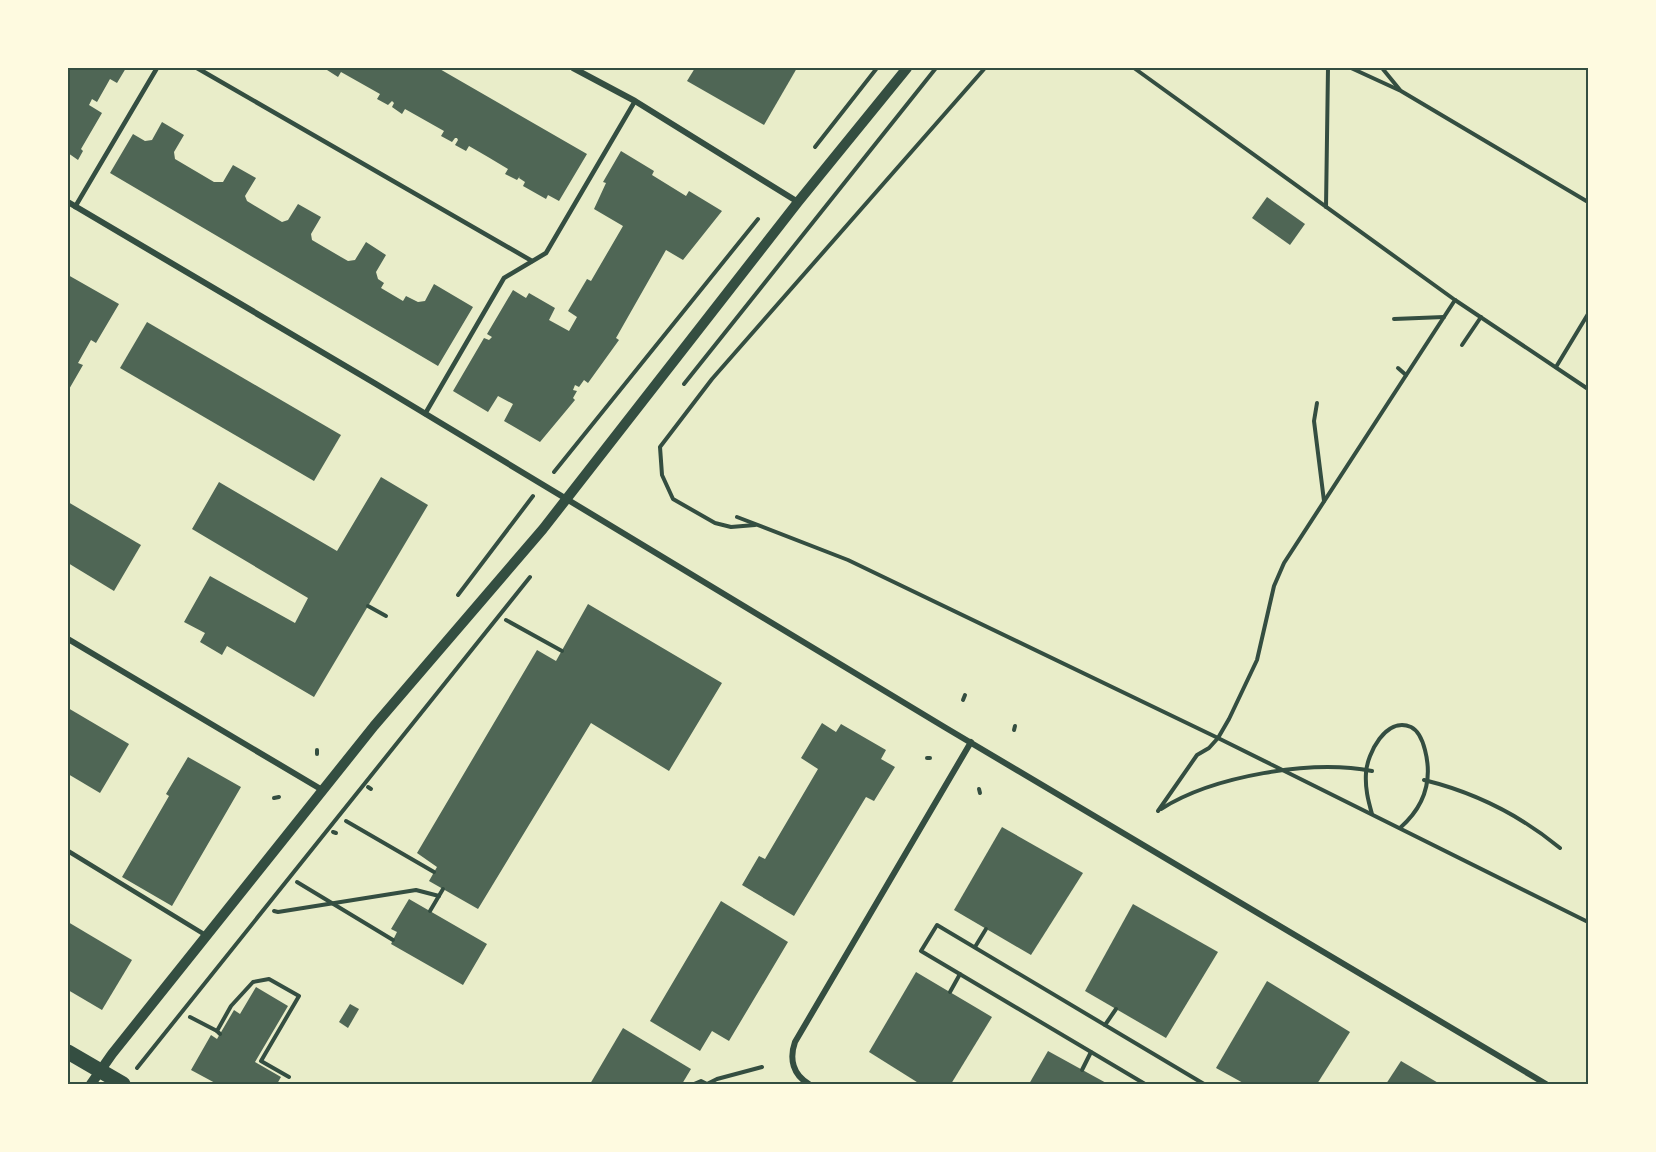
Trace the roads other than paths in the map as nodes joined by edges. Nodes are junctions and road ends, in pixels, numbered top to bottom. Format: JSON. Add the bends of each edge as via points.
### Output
{"nodes":[{"id":1,"x":157,"y":68,"type":"edge"},
{"id":2,"x":197,"y":68,"type":"edge"},
{"id":3,"x":573,"y":68,"type":"edge"},
{"id":4,"x":907,"y":68,"type":"edge"},
{"id":5,"x":208,"y":70,"type":"edge"},
{"id":6,"x":635,"y":101,"type":"junction"},
{"id":7,"x":68,"y":202,"type":"edge"},
{"id":8,"x":798,"y":202,"type":"junction"},
{"id":9,"x":75,"y":207,"type":"junction"},
{"id":10,"x":532,"y":261,"type":"junction"},
{"id":11,"x":425,"y":414,"type":"junction"},
{"id":12,"x":566,"y":498,"type":"junction"},
{"id":13,"x":68,"y":639,"type":"edge"},
{"id":14,"x":971,"y":742,"type":"junction"},
{"id":15,"x":324,"y":791,"type":"junction"},
{"id":16,"x":68,"y":851,"type":"edge"},
{"id":17,"x":207,"y":936,"type":"junction"},
{"id":18,"x":68,"y":1052,"type":"edge"},
{"id":19,"x":100,"y":1071,"type":"junction"},
{"id":20,"x":91,"y":1084,"type":"edge"},
{"id":21,"x":123,"y":1084,"type":"edge"},
{"id":22,"x":809,"y":1084,"type":"edge"},
{"id":23,"x":1546,"y":1084,"type":"edge"}],
"edges":[{"from":1,"to":9,"type":"lane"},
{"from":2,"to":5,"type":"lane"},
{"from":3,"to":6,"type":"street"},
{"from":4,"to":8,"type":"street"},
{"from":5,"to":10,"type":"lane"},
{"from":6,"to":8,"type":"street"},
{"from":6,"to":10,"type":"lane","via":[[546,253]]},
{"from":7,"to":9,"type":"street"},
{"from":8,"to":12,"type":"street"},
{"from":9,"to":11,"type":"street"},
{"from":10,"to":11,"type":"lane","via":[[504,278]]},
{"from":11,"to":12,"type":"street"},
{"from":12,"to":14,"type":"street"},
{"from":12,"to":15,"type":"street"},
{"from":13,"to":15,"type":"street"},
{"from":14,"to":22,"type":"street","via":[[795,1042],[792,1062],[796,1073]]},
{"from":14,"to":23,"type":"street"},
{"from":15,"to":17,"type":"street"},
{"from":16,"to":17,"type":"lane"},
{"from":17,"to":19,"type":"street"},
{"from":18,"to":19,"type":"main road"},
{"from":19,"to":20,"type":"street"},
{"from":19,"to":21,"type":"main road"}]}
